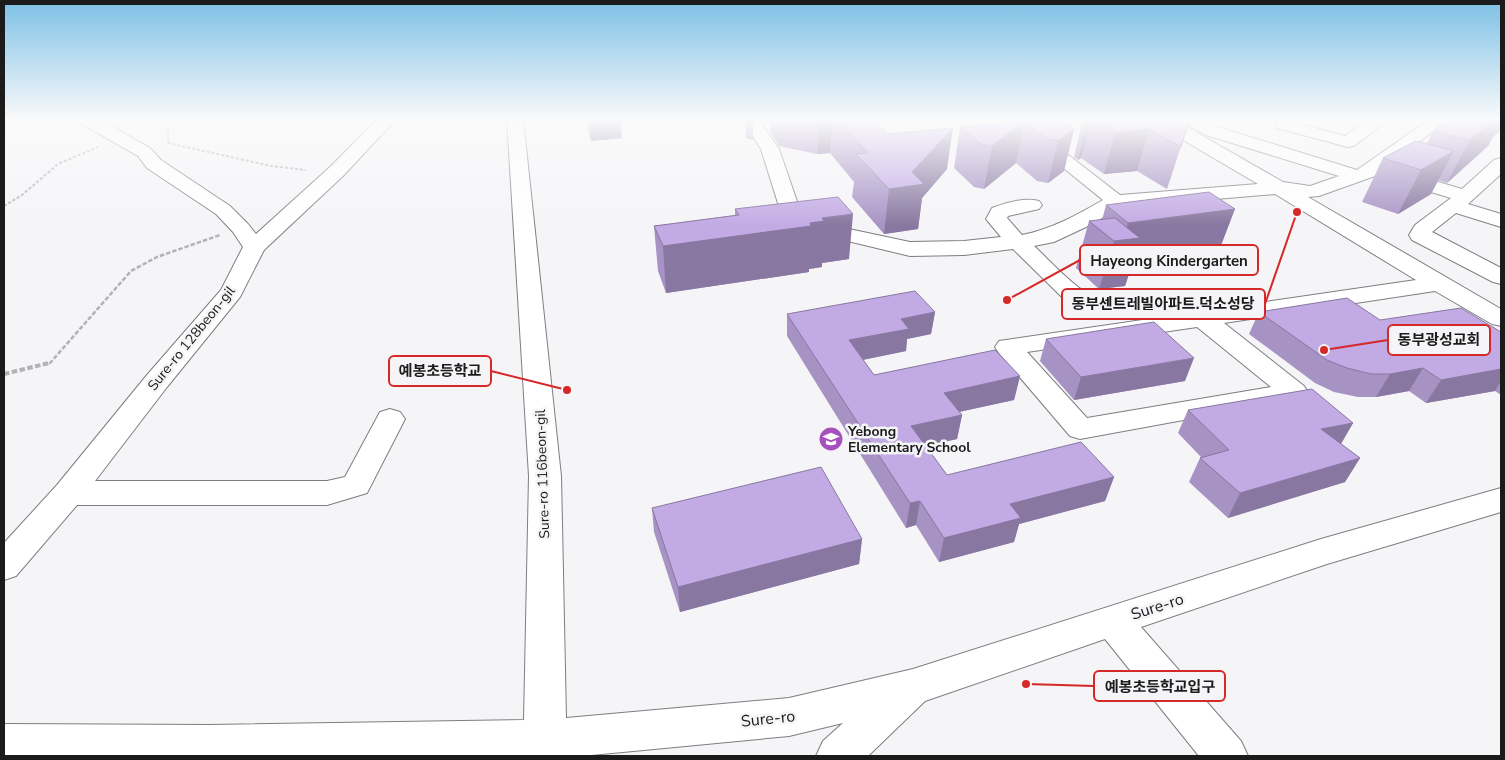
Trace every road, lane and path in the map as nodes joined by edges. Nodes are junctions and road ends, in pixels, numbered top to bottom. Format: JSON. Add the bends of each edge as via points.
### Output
{"nodes":[{"id":1,"x":78,"y":154,"type":"edge"},
{"id":2,"x":146,"y":154,"type":"edge"},
{"id":3,"x":223,"y":154,"type":"edge"},
{"id":4,"x":353,"y":154,"type":"edge"},
{"id":5,"x":518,"y":154,"type":"edge"},
{"id":6,"x":772,"y":154,"type":"edge"},
{"id":7,"x":1056,"y":154,"type":"edge"},
{"id":8,"x":1222,"y":154,"type":"edge"},
{"id":9,"x":1297,"y":154,"type":"edge"},
{"id":10,"x":1383,"y":154,"type":"edge"},
{"id":11,"x":1501,"y":164,"type":"edge"},
{"id":12,"x":337,"y":171,"type":"junction"},
{"id":13,"x":1365,"y":173,"type":"junction"},
{"id":14,"x":1280,"y":188,"type":"junction"},
{"id":15,"x":1501,"y":190,"type":"edge"},
{"id":16,"x":1466,"y":195,"type":"junction"},
{"id":17,"x":1116,"y":201,"type":"junction"},
{"id":18,"x":4,"y":206,"type":"edge"},
{"id":19,"x":1032,"y":206,"type":"dead end"},
{"id":20,"x":1501,"y":221,"type":"edge"},
{"id":21,"x":248,"y":237,"type":"junction"},
{"id":22,"x":1018,"y":242,"type":"junction"},
{"id":23,"x":1501,"y":277,"type":"edge"},
{"id":24,"x":1438,"y":284,"type":"junction"},
{"id":25,"x":1209,"y":308,"type":"junction"},
{"id":26,"x":1501,"y":319,"type":"edge"},
{"id":27,"x":4,"y":374,"type":"edge"},
{"id":28,"x":390,"y":419,"type":"dead end"},
{"id":29,"x":68,"y":493,"type":"junction"},
{"id":30,"x":1501,"y":500,"type":"edge"},
{"id":31,"x":4,"y":566,"type":"edge"},
{"id":32,"x":1113,"y":621,"type":"junction"},
{"id":33,"x":912,"y":687,"type":"junction"},
{"id":34,"x":4,"y":745,"type":"edge"},
{"id":35,"x":548,"y":748,"type":"edge"},
{"id":36,"x":222,"y":751,"type":"edge"},
{"id":37,"x":838,"y":756,"type":"edge"},
{"id":38,"x":1226,"y":756,"type":"edge"}],
"edges":[{"from":1,"to":18,"type":"path","via":[[58,164]]},
{"from":2,"to":21,"type":"street","via":[[154,164],[223,210]]},
{"from":3,"to":12,"type":"path","via":[[283,170]]},
{"from":4,"to":12,"type":"street"},
{"from":5,"to":35,"type":"street","name":"Sure-ro 116beon-gil","via":[[545,476]]},
{"from":6,"to":22,"type":"street","via":[[792,216],[809,226],[910,249]]},
{"from":7,"to":17,"type":"street"},
{"from":8,"to":14,"type":"street"},
{"from":9,"to":13,"type":"street"},
{"from":10,"to":13,"type":"street"},
{"from":11,"to":16,"type":"street"},
{"from":12,"to":21,"type":"street"},
{"from":13,"to":14,"type":"street","via":[[1312,192]]},
{"from":13,"to":16,"type":"street"},
{"from":14,"to":17,"type":"street"},
{"from":14,"to":24,"type":"street"},
{"from":15,"to":16,"type":"street"},
{"from":16,"to":20,"type":"street"},
{"from":16,"to":23,"type":"street","via":[[1422,228],[1420,235]]},
{"from":17,"to":22,"type":"street","via":[[1079,223],[1046,237]]},
{"from":19,"to":22,"type":"street","via":[[999,212],[996,219]]},
{"from":21,"to":27,"type":"path","via":[[157,257],[131,271],[50,362]]},
{"from":21,"to":29,"type":"street","name":"Sure-ro 128beon-gil","via":[[232,292]]},
{"from":22,"to":25,"type":"street","via":[[1080,301],[1099,309],[1117,312]]},
{"from":24,"to":25,"type":"street"},
{"from":24,"to":26,"type":"street"},
{"from":25,"to":25,"type":"street","via":[[1086,336],[1008,347],[1080,429],[1294,392]]},
{"from":28,"to":29,"type":"street","via":[[356,485],[328,493]]},
{"from":29,"to":31,"type":"street","name":"Sure-ro 128beon-gil"},
{"from":30,"to":32,"type":"street","name":"Sure-ro","via":[[1321,552]]},
{"from":32,"to":33,"type":"street","name":"Sure-ro"},
{"from":32,"to":38,"type":"street"},
{"from":33,"to":35,"type":"street","name":"Sure-ro","via":[[789,717],[665,727]]},
{"from":33,"to":37,"type":"street"},
{"from":34,"to":36,"type":"street","name":"Sure-ro"},
{"from":35,"to":36,"type":"street","name":"Sure-ro"}]}
